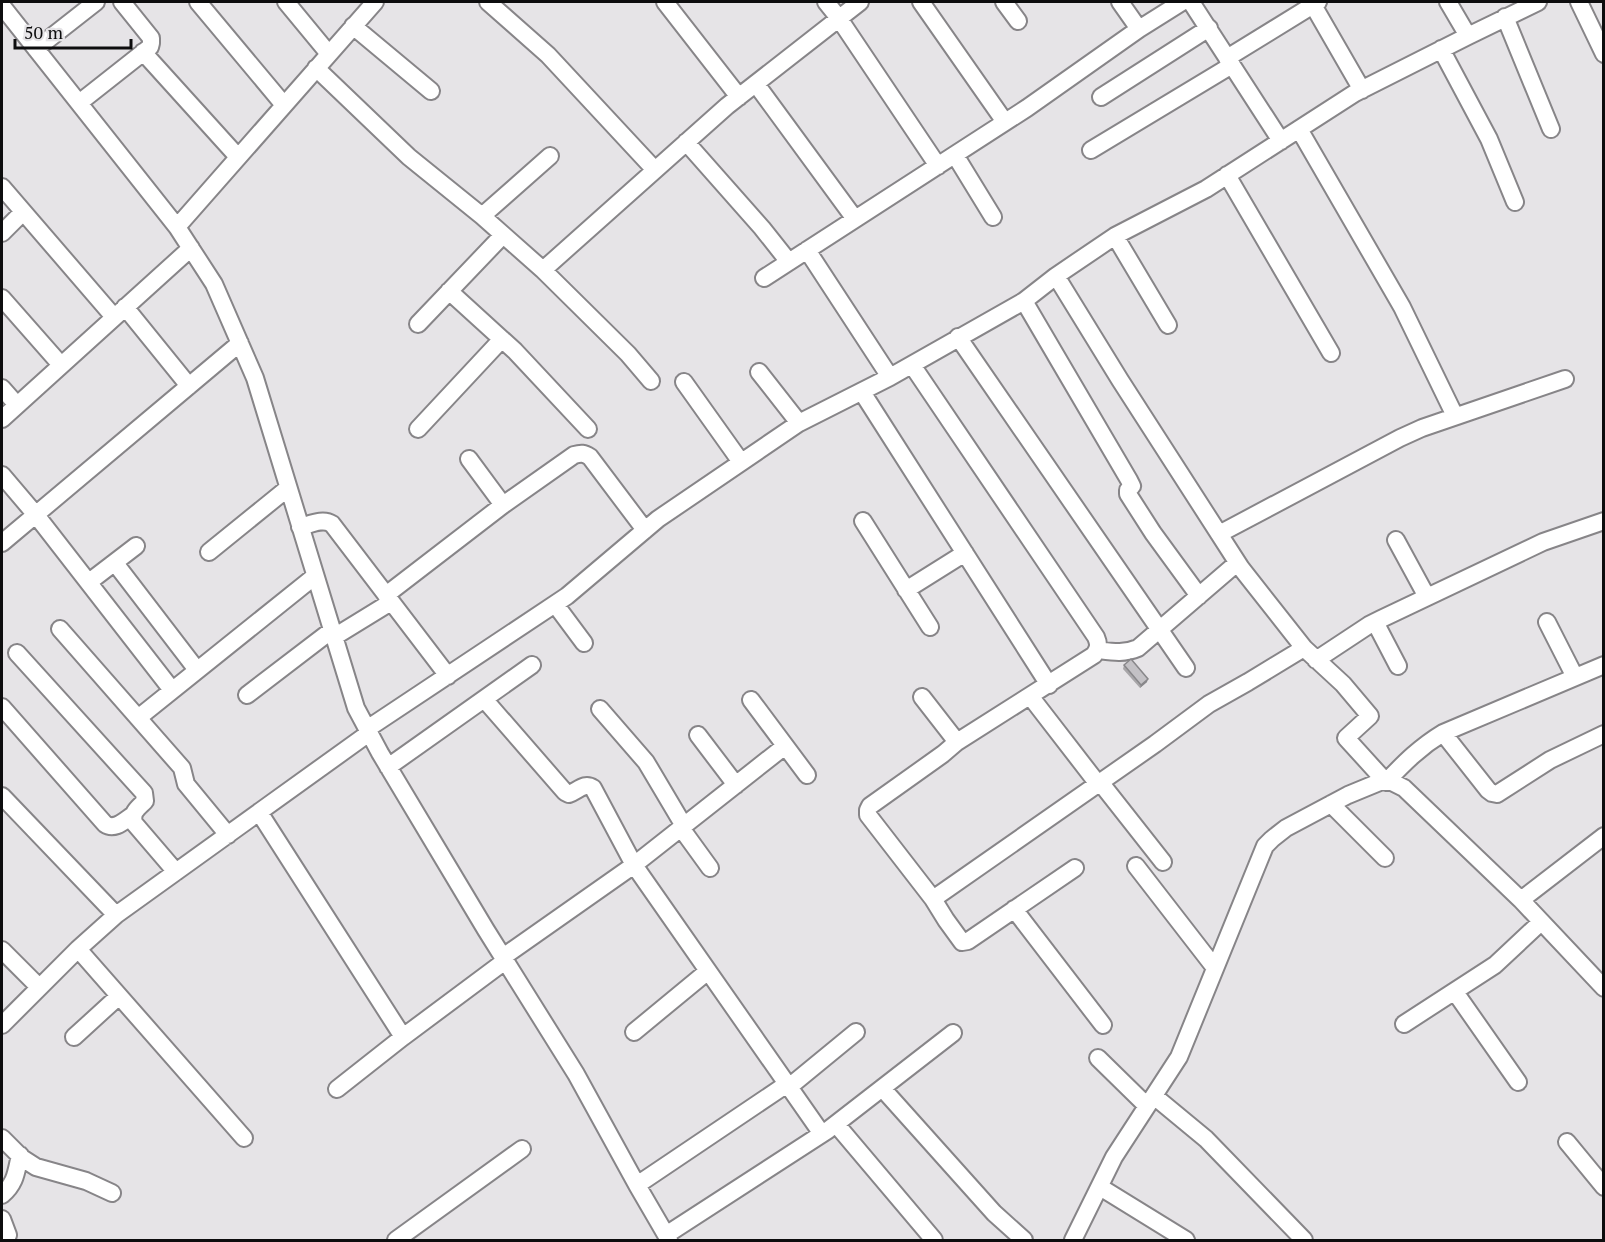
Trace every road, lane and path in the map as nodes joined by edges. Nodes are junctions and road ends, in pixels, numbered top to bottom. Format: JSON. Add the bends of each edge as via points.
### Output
{"nodes":[{"id":1,"x":96,"y":2,"type":"edge"},
{"id":2,"x":122,"y":2,"type":"edge"},
{"id":3,"x":198,"y":2,"type":"edge"},
{"id":4,"x":286,"y":2,"type":"edge"},
{"id":5,"x":375,"y":2,"type":"edge"},
{"id":6,"x":488,"y":2,"type":"edge"},
{"id":7,"x":665,"y":2,"type":"edge"},
{"id":8,"x":826,"y":2,"type":"edge"},
{"id":9,"x":860,"y":2,"type":"edge"},
{"id":10,"x":921,"y":2,"type":"edge"},
{"id":11,"x":1004,"y":2,"type":"edge"},
{"id":12,"x":1120,"y":2,"type":"edge"},
{"id":13,"x":1182,"y":2,"type":"edge"},
{"id":14,"x":1191,"y":2,"type":"edge"},
{"id":15,"x":1448,"y":2,"type":"edge"},
{"id":16,"x":1538,"y":2,"type":"edge"},
{"id":17,"x":1580,"y":2,"type":"edge"},
{"id":18,"x":1316,"y":3,"type":"edge"},
{"id":19,"x":2,"y":6,"type":"edge"},
{"id":20,"x":838,"y":17,"type":"junction"},
{"id":21,"x":1505,"y":18,"type":"junction"},
{"id":22,"x":1018,"y":21,"type":"dead end"},
{"id":23,"x":353,"y":26,"type":"junction"},
{"id":24,"x":1209,"y":28,"type":"junction"},
{"id":25,"x":1138,"y":29,"type":"junction"},
{"id":26,"x":1468,"y":36,"type":"junction"},
{"id":27,"x":1441,"y":49,"type":"junction"},
{"id":28,"x":36,"y":50,"type":"junction"},
{"id":29,"x":143,"y":52,"type":"junction"},
{"id":30,"x":329,"y":54,"type":"junction"},
{"id":31,"x":1604,"y":54,"type":"edge"},
{"id":32,"x":1229,"y":61,"type":"junction"},
{"id":33,"x":316,"y":68,"type":"junction"},
{"id":34,"x":756,"y":84,"type":"junction"},
{"id":35,"x":1362,"y":90,"type":"junction"},
{"id":36,"x":431,"y":91,"type":"dead end"},
{"id":37,"x":739,"y":97,"type":"junction"},
{"id":38,"x":1101,"y":97,"type":"dead end"},
{"id":39,"x":78,"y":103,"type":"junction"},
{"id":40,"x":284,"y":105,"type":"junction"},
{"id":41,"x":1005,"y":122,"type":"junction"},
{"id":42,"x":1299,"y":129,"type":"junction"},
{"id":43,"x":1551,"y":129,"type":"dead end"},
{"id":44,"x":1281,"y":141,"type":"junction"},
{"id":45,"x":686,"y":142,"type":"junction"},
{"id":46,"x":1091,"y":150,"type":"dead end"},
{"id":47,"x":955,"y":155,"type":"junction"},
{"id":48,"x":550,"y":156,"type":"dead end"},
{"id":49,"x":238,"y":157,"type":"junction"},
{"id":50,"x":938,"y":165,"type":"junction"},
{"id":51,"x":655,"y":170,"type":"junction"},
{"id":52,"x":1227,"y":175,"type":"junction"},
{"id":53,"x":2,"y":187,"type":"edge"},
{"id":54,"x":1515,"y":202,"type":"dead end"},
{"id":55,"x":23,"y":212,"type":"junction"},
{"id":56,"x":482,"y":216,"type":"junction"},
{"id":57,"x":993,"y":217,"type":"dead end"},
{"id":58,"x":855,"y":219,"type":"junction"},
{"id":59,"x":177,"y":227,"type":"junction"},
{"id":60,"x":2,"y":233,"type":"edge"},
{"id":61,"x":503,"y":235,"type":"junction"},
{"id":62,"x":1115,"y":236,"type":"junction"},
{"id":63,"x":191,"y":248,"type":"junction"},
{"id":64,"x":807,"y":250,"type":"junction"},
{"id":65,"x":789,"y":262,"type":"junction"},
{"id":66,"x":543,"y":270,"type":"junction"},
{"id":67,"x":1056,"y":276,"type":"junction"},
{"id":68,"x":764,"y":278,"type":"dead end"},
{"id":69,"x":449,"y":291,"type":"junction"},
{"id":70,"x":2,"y":298,"type":"edge"},
{"id":71,"x":1024,"y":301,"type":"junction"},
{"id":72,"x":120,"y":312,"type":"junction"},
{"id":73,"x":418,"y":324,"type":"dead end"},
{"id":74,"x":1168,"y":325,"type":"dead end"},
{"id":75,"x":958,"y":337,"type":"junction"},
{"id":76,"x":502,"y":339,"type":"junction"},
{"id":77,"x":240,"y":343,"type":"junction"},
{"id":78,"x":1331,"y":353,"type":"dead end"},
{"id":79,"x":61,"y":365,"type":"junction"},
{"id":80,"x":912,"y":365,"type":"junction"},
{"id":81,"x":759,"y":372,"type":"dead end"},
{"id":82,"x":890,"y":377,"type":"junction"},
{"id":83,"x":1565,"y":379,"type":"dead end"},
{"id":84,"x":651,"y":381,"type":"dead end"},
{"id":85,"x":684,"y":382,"type":"dead end"},
{"id":86,"x":189,"y":386,"type":"junction"},
{"id":87,"x":2,"y":388,"type":"edge"},
{"id":88,"x":862,"y":392,"type":"junction"},
{"id":89,"x":17,"y":405,"type":"junction"},
{"id":90,"x":1455,"y":416,"type":"junction"},
{"id":91,"x":2,"y":419,"type":"edge"},
{"id":92,"x":799,"y":423,"type":"junction"},
{"id":93,"x":418,"y":429,"type":"dead end"},
{"id":94,"x":588,"y":429,"type":"dead end"},
{"id":95,"x":469,"y":459,"type":"dead end"},
{"id":96,"x":741,"y":462,"type":"junction"},
{"id":97,"x":2,"y":475,"type":"edge"},
{"id":98,"x":288,"y":488,"type":"junction"},
{"id":99,"x":503,"y":505,"type":"junction"},
{"id":100,"x":36,"y":515,"type":"junction"},
{"id":101,"x":863,"y":521,"type":"dead end"},
{"id":102,"x":1604,"y":521,"type":"edge"},
{"id":103,"x":300,"y":527,"type":"junction"},
{"id":104,"x":645,"y":530,"type":"junction"},
{"id":105,"x":1219,"y":534,"type":"junction"},
{"id":106,"x":1396,"y":540,"type":"dead end"},
{"id":107,"x":2,"y":543,"type":"edge"},
{"id":108,"x":136,"y":546,"type":"dead end"},
{"id":109,"x":209,"y":552,"type":"dead end"},
{"id":110,"x":965,"y":553,"type":"junction"},
{"id":111,"x":115,"y":562,"type":"junction"},
{"id":112,"x":1237,"y":563,"type":"junction"},
{"id":113,"x":315,"y":576,"type":"junction"},
{"id":114,"x":89,"y":582,"type":"junction"},
{"id":115,"x":906,"y":590,"type":"junction"},
{"id":116,"x":1199,"y":596,"type":"junction"},
{"id":117,"x":1427,"y":597,"type":"junction"},
{"id":118,"x":389,"y":598,"type":"junction"},
{"id":119,"x":555,"y":604,"type":"junction"},
{"id":120,"x":1375,"y":622,"type":"junction"},
{"id":121,"x":1547,"y":622,"type":"dead end"},
{"id":122,"x":930,"y":627,"type":"dead end"},
{"id":123,"x":60,"y":629,"type":"dead end"},
{"id":124,"x":1159,"y":631,"type":"junction"},
{"id":125,"x":333,"y":634,"type":"junction"},
{"id":126,"x":584,"y":643,"type":"dead end"},
{"id":127,"x":1098,"y":650,"type":"junction"},
{"id":128,"x":17,"y":653,"type":"dead end"},
{"id":129,"x":1310,"y":654,"type":"junction"},
{"id":130,"x":532,"y":665,"type":"dead end"},
{"id":131,"x":1604,"y":665,"type":"edge"},
{"id":132,"x":1398,"y":666,"type":"dead end"},
{"id":133,"x":1186,"y":668,"type":"dead end"},
{"id":134,"x":197,"y":670,"type":"junction"},
{"id":135,"x":447,"y":676,"type":"junction"},
{"id":136,"x":1575,"y":677,"type":"junction"},
{"id":137,"x":1049,"y":685,"type":"junction"},
{"id":138,"x":172,"y":690,"type":"junction"},
{"id":139,"x":247,"y":695,"type":"dead end"},
{"id":140,"x":1030,"y":696,"type":"junction"},
{"id":141,"x":922,"y":697,"type":"dead end"},
{"id":142,"x":484,"y":699,"type":"junction"},
{"id":143,"x":751,"y":700,"type":"dead end"},
{"id":144,"x":2,"y":707,"type":"edge"},
{"id":145,"x":600,"y":709,"type":"dead end"},
{"id":146,"x":138,"y":718,"type":"junction"},
{"id":147,"x":368,"y":731,"type":"junction"},
{"id":148,"x":1443,"y":733,"type":"junction"},
{"id":149,"x":1604,"y":734,"type":"edge"},
{"id":150,"x":698,"y":735,"type":"dead end"},
{"id":151,"x":957,"y":742,"type":"junction"},
{"id":152,"x":785,"y":746,"type":"junction"},
{"id":153,"x":388,"y":767,"type":"junction"},
{"id":154,"x":807,"y":775,"type":"dead end"},
{"id":155,"x":1386,"y":782,"type":"junction"},
{"id":156,"x":1099,"y":783,"type":"junction"},
{"id":157,"x":736,"y":785,"type":"junction"},
{"id":158,"x":2,"y":796,"type":"edge"},
{"id":159,"x":1331,"y":804,"type":"junction"},
{"id":160,"x":259,"y":812,"type":"junction"},
{"id":161,"x":133,"y":814,"type":"junction"},
{"id":162,"x":682,"y":827,"type":"junction"},
{"id":163,"x":228,"y":835,"type":"junction"},
{"id":164,"x":1604,"y":836,"type":"edge"},
{"id":165,"x":1385,"y":858,"type":"dead end"},
{"id":166,"x":1162,"y":862,"type":"dead end"},
{"id":167,"x":634,"y":865,"type":"junction"},
{"id":168,"x":1136,"y":866,"type":"dead end"},
{"id":169,"x":710,"y":868,"type":"dead end"},
{"id":170,"x":1075,"y":868,"type":"dead end"},
{"id":171,"x":176,"y":872,"type":"junction"},
{"id":172,"x":933,"y":899,"type":"junction"},
{"id":173,"x":1521,"y":900,"type":"junction"},
{"id":174,"x":1014,"y":909,"type":"junction"},
{"id":175,"x":116,"y":915,"type":"junction"},
{"id":176,"x":1541,"y":922,"type":"junction"},
{"id":177,"x":78,"y":949,"type":"junction"},
{"id":178,"x":2,"y":950,"type":"edge"},
{"id":179,"x":504,"y":959,"type":"junction"},
{"id":180,"x":1215,"y":968,"type":"junction"},
{"id":181,"x":708,"y":971,"type":"junction"},
{"id":182,"x":39,"y":987,"type":"junction"},
{"id":183,"x":1604,"y":988,"type":"edge"},
{"id":184,"x":1455,"y":992,"type":"junction"},
{"id":185,"x":119,"y":996,"type":"junction"},
{"id":186,"x":2,"y":1024,"type":"edge"},
{"id":187,"x":1404,"y":1024,"type":"dead end"},
{"id":188,"x":1103,"y":1025,"type":"dead end"},
{"id":189,"x":634,"y":1032,"type":"dead end"},
{"id":190,"x":856,"y":1032,"type":"dead end"},
{"id":191,"x":953,"y":1033,"type":"dead end"},
{"id":192,"x":403,"y":1036,"type":"junction"},
{"id":193,"x":74,"y":1037,"type":"dead end"},
{"id":194,"x":1098,"y":1058,"type":"dead end"},
{"id":195,"x":1518,"y":1082,"type":"dead end"},
{"id":196,"x":788,"y":1085,"type":"junction"},
{"id":197,"x":882,"y":1088,"type":"junction"},
{"id":198,"x":337,"y":1089,"type":"dead end"},
{"id":199,"x":1150,"y":1101,"type":"junction"},
{"id":200,"x":829,"y":1129,"type":"junction"},
{"id":201,"x":2,"y":1138,"type":"edge"},
{"id":202,"x":244,"y":1138,"type":"dead end"},
{"id":203,"x":1567,"y":1142,"type":"dead end"},
{"id":204,"x":522,"y":1149,"type":"dead end"},
{"id":205,"x":20,"y":1155,"type":"junction"},
{"id":206,"x":637,"y":1185,"type":"junction"},
{"id":207,"x":1100,"y":1187,"type":"junction"},
{"id":208,"x":1604,"y":1187,"type":"edge"},
{"id":209,"x":112,"y":1193,"type":"dead end"},
{"id":210,"x":2,"y":1195,"type":"edge"},
{"id":211,"x":2,"y":1219,"type":"edge"},
{"id":212,"x":8,"y":1235,"type":"dead end"},
{"id":213,"x":668,"y":1238,"type":"edge"},
{"id":214,"x":396,"y":1240,"type":"edge"},
{"id":215,"x":934,"y":1240,"type":"edge"},
{"id":216,"x":1024,"y":1240,"type":"edge"},
{"id":217,"x":1073,"y":1240,"type":"edge"},
{"id":218,"x":1186,"y":1240,"type":"edge"},
{"id":219,"x":1304,"y":1240,"type":"edge"}],
"edges":[{"from":1,"to":28,"type":"street"},
{"from":2,"to":29,"type":"street","via":[[151,38],[152,43]]},
{"from":3,"to":40,"type":"street"},
{"from":4,"to":30,"type":"street"},
{"from":5,"to":23,"type":"street"},
{"from":6,"to":51,"type":"street","via":[[548,55]]},
{"from":7,"to":37,"type":"street"},
{"from":8,"to":20,"type":"street"},
{"from":9,"to":20,"type":"street"},
{"from":10,"to":41,"type":"street"},
{"from":11,"to":22,"type":"street"},
{"from":12,"to":25,"type":"street"},
{"from":13,"to":25,"type":"street"},
{"from":14,"to":24,"type":"street"},
{"from":15,"to":26,"type":"street"},
{"from":16,"to":21,"type":"street"},
{"from":17,"to":31,"type":"street"},
{"from":18,"to":32,"type":"street"},
{"from":18,"to":35,"type":"street"},
{"from":19,"to":28,"type":"street"},
{"from":20,"to":34,"type":"street"},
{"from":20,"to":50,"type":"street"},
{"from":21,"to":26,"type":"street"},
{"from":21,"to":43,"type":"street"},
{"from":23,"to":30,"type":"street"},
{"from":23,"to":36,"type":"street"},
{"from":24,"to":32,"type":"street"},
{"from":24,"to":38,"type":"street"},
{"from":25,"to":41,"type":"street"},
{"from":26,"to":27,"type":"street"},
{"from":27,"to":35,"type":"street"},
{"from":27,"to":54,"type":"street","via":[[1489,139]]},
{"from":28,"to":39,"type":"street"},
{"from":29,"to":39,"type":"street"},
{"from":29,"to":49,"type":"street"},
{"from":30,"to":33,"type":"street"},
{"from":32,"to":44,"type":"street"},
{"from":32,"to":46,"type":"street"},
{"from":33,"to":40,"type":"street"},
{"from":33,"to":56,"type":"street","via":[[409,157]]},
{"from":34,"to":37,"type":"street"},
{"from":34,"to":58,"type":"street"},
{"from":35,"to":42,"type":"street"},
{"from":37,"to":45,"type":"street"},
{"from":39,"to":59,"type":"street"},
{"from":40,"to":49,"type":"street"},
{"from":41,"to":47,"type":"street"},
{"from":42,"to":44,"type":"street"},
{"from":42,"to":90,"type":"street","via":[[1402,307]]},
{"from":44,"to":52,"type":"street"},
{"from":45,"to":51,"type":"street"},
{"from":45,"to":65,"type":"street"},
{"from":47,"to":50,"type":"street"},
{"from":47,"to":57,"type":"street"},
{"from":48,"to":56,"type":"street"},
{"from":49,"to":59,"type":"street"},
{"from":50,"to":58,"type":"street"},
{"from":51,"to":66,"type":"street"},
{"from":52,"to":62,"type":"street"},
{"from":52,"to":78,"type":"street"},
{"from":53,"to":55,"type":"street"},
{"from":55,"to":60,"type":"street"},
{"from":55,"to":72,"type":"street"},
{"from":56,"to":61,"type":"street"},
{"from":58,"to":64,"type":"street"},
{"from":59,"to":63,"type":"street"},
{"from":61,"to":66,"type":"street"},
{"from":61,"to":69,"type":"street"},
{"from":62,"to":67,"type":"street"},
{"from":62,"to":74,"type":"street"},
{"from":63,"to":72,"type":"street"},
{"from":63,"to":77,"type":"street","via":[[214,284]]},
{"from":64,"to":65,"type":"street"},
{"from":64,"to":82,"type":"street"},
{"from":65,"to":68,"type":"street"},
{"from":66,"to":84,"type":"street"},
{"from":67,"to":71,"type":"street"},
{"from":67,"to":105,"type":"street"},
{"from":69,"to":73,"type":"street"},
{"from":69,"to":76,"type":"street"},
{"from":70,"to":79,"type":"street"},
{"from":71,"to":75,"type":"street"},
{"from":71,"to":116,"type":"street","via":[[1130,480],[1128,495]]},
{"from":72,"to":79,"type":"street"},
{"from":72,"to":86,"type":"street"},
{"from":75,"to":80,"type":"street"},
{"from":75,"to":124,"type":"street"},
{"from":76,"to":93,"type":"street"},
{"from":76,"to":94,"type":"street"},
{"from":77,"to":86,"type":"street"},
{"from":77,"to":98,"type":"street","via":[[255,378]]},
{"from":79,"to":89,"type":"street"},
{"from":80,"to":82,"type":"street"},
{"from":80,"to":127,"type":"street","via":[[1096,637]]},
{"from":81,"to":92,"type":"street"},
{"from":82,"to":88,"type":"street"},
{"from":83,"to":90,"type":"street"},
{"from":85,"to":96,"type":"street"},
{"from":86,"to":100,"type":"street"},
{"from":87,"to":89,"type":"street"},
{"from":88,"to":92,"type":"street"},
{"from":88,"to":110,"type":"street"},
{"from":89,"to":91,"type":"street"},
{"from":90,"to":105,"type":"street","via":[[1400,438]]},
{"from":92,"to":96,"type":"street"},
{"from":95,"to":99,"type":"street"},
{"from":96,"to":104,"type":"street"},
{"from":97,"to":100,"type":"street"},
{"from":98,"to":103,"type":"street"},
{"from":98,"to":109,"type":"street"},
{"from":99,"to":104,"type":"street","via":[[574,455],[585,453]]},
{"from":99,"to":118,"type":"street"},
{"from":100,"to":107,"type":"street"},
{"from":100,"to":114,"type":"street"},
{"from":101,"to":115,"type":"street"},
{"from":102,"to":117,"type":"street","via":[[1542,542]]},
{"from":103,"to":113,"type":"street"},
{"from":103,"to":118,"type":"street","via":[[321,521],[332,524]]},
{"from":104,"to":119,"type":"street"},
{"from":105,"to":112,"type":"street"},
{"from":106,"to":117,"type":"street"},
{"from":108,"to":111,"type":"street"},
{"from":110,"to":115,"type":"street"},
{"from":110,"to":137,"type":"street"},
{"from":111,"to":114,"type":"street"},
{"from":111,"to":134,"type":"street"},
{"from":112,"to":116,"type":"street"},
{"from":112,"to":129,"type":"street"},
{"from":113,"to":125,"type":"street"},
{"from":113,"to":134,"type":"street"},
{"from":114,"to":138,"type":"street"},
{"from":115,"to":122,"type":"street"},
{"from":116,"to":124,"type":"street"},
{"from":117,"to":120,"type":"street"},
{"from":118,"to":125,"type":"street"},
{"from":118,"to":135,"type":"street"},
{"from":119,"to":126,"type":"street"},
{"from":119,"to":135,"type":"street"},
{"from":120,"to":129,"type":"street"},
{"from":120,"to":132,"type":"street"},
{"from":121,"to":136,"type":"street"},
{"from":123,"to":146,"type":"street"},
{"from":124,"to":127,"type":"street","via":[[1128,652]]},
{"from":124,"to":133,"type":"street"},
{"from":125,"to":139,"type":"street"},
{"from":125,"to":147,"type":"street","via":[[356,708]]},
{"from":127,"to":137,"type":"street"},
{"from":128,"to":161,"type":"street","via":[[144,793],[145,801]]},
{"from":129,"to":155,"type":"street","via":[[1370,716],[1346,738]]},
{"from":129,"to":156,"type":"street","via":[[1209,704]]},
{"from":130,"to":142,"type":"street"},
{"from":131,"to":136,"type":"street"},
{"from":134,"to":138,"type":"street"},
{"from":135,"to":147,"type":"street"},
{"from":136,"to":148,"type":"street"},
{"from":137,"to":140,"type":"street"},
{"from":138,"to":146,"type":"street"},
{"from":140,"to":151,"type":"street"},
{"from":140,"to":156,"type":"street"},
{"from":141,"to":151,"type":"street"},
{"from":142,"to":153,"type":"street"},
{"from":142,"to":167,"type":"street","via":[[565,792],[569,794],[583,786],[593,788]]},
{"from":143,"to":152,"type":"street"},
{"from":144,"to":161,"type":"street","via":[[105,825],[114,827]]},
{"from":145,"to":162,"type":"street","via":[[645,762]]},
{"from":146,"to":163,"type":"street","via":[[182,768],[186,784]]},
{"from":147,"to":153,"type":"street"},
{"from":147,"to":160,"type":"street"},
{"from":148,"to":149,"type":"street","via":[[1492,794]]},
{"from":148,"to":155,"type":"street","via":[[1413,754]]},
{"from":150,"to":157,"type":"street"},
{"from":151,"to":172,"type":"street","via":[[868,810]]},
{"from":152,"to":154,"type":"street"},
{"from":152,"to":157,"type":"street"},
{"from":153,"to":179,"type":"street"},
{"from":155,"to":159,"type":"street"},
{"from":155,"to":173,"type":"street","via":[[1404,788]]},
{"from":156,"to":166,"type":"street"},
{"from":156,"to":172,"type":"street"},
{"from":157,"to":162,"type":"street"},
{"from":158,"to":175,"type":"street"},
{"from":159,"to":165,"type":"street"},
{"from":159,"to":180,"type":"street","via":[[1286,828],[1265,846]]},
{"from":160,"to":163,"type":"street"},
{"from":160,"to":192,"type":"street"},
{"from":161,"to":171,"type":"street","via":[[134,823]]},
{"from":162,"to":167,"type":"street"},
{"from":162,"to":169,"type":"street"},
{"from":163,"to":171,"type":"street"},
{"from":164,"to":173,"type":"street"},
{"from":167,"to":179,"type":"street"},
{"from":167,"to":181,"type":"street"},
{"from":168,"to":180,"type":"street"},
{"from":170,"to":174,"type":"street"},
{"from":171,"to":175,"type":"street"},
{"from":172,"to":174,"type":"street","via":[[965,943]]},
{"from":173,"to":176,"type":"street"},
{"from":174,"to":188,"type":"street"},
{"from":175,"to":177,"type":"street"},
{"from":176,"to":183,"type":"street"},
{"from":176,"to":184,"type":"street","via":[[1495,965]]},
{"from":177,"to":182,"type":"street"},
{"from":177,"to":185,"type":"street"},
{"from":178,"to":182,"type":"street"},
{"from":179,"to":192,"type":"street"},
{"from":179,"to":206,"type":"street","via":[[576,1074]]},
{"from":180,"to":199,"type":"street","via":[[1179,1057]]},
{"from":181,"to":189,"type":"street"},
{"from":181,"to":196,"type":"street"},
{"from":182,"to":186,"type":"street"},
{"from":184,"to":187,"type":"street"},
{"from":184,"to":195,"type":"street"},
{"from":185,"to":193,"type":"street"},
{"from":185,"to":202,"type":"street"},
{"from":190,"to":196,"type":"street"},
{"from":191,"to":197,"type":"street"},
{"from":192,"to":198,"type":"street"},
{"from":194,"to":199,"type":"street"},
{"from":196,"to":200,"type":"street"},
{"from":196,"to":206,"type":"street"},
{"from":197,"to":200,"type":"street"},
{"from":197,"to":216,"type":"street","via":[[994,1213]]},
{"from":199,"to":207,"type":"street"},
{"from":199,"to":219,"type":"street","via":[[1206,1138]]},
{"from":200,"to":213,"type":"street"},
{"from":200,"to":215,"type":"street"},
{"from":201,"to":205,"type":"street"},
{"from":203,"to":208,"type":"street"},
{"from":204,"to":214,"type":"street"},
{"from":205,"to":209,"type":"street","via":[[36,1167]]},
{"from":205,"to":210,"type":"street","via":[[13,1183]]},
{"from":206,"to":213,"type":"street"},
{"from":207,"to":217,"type":"street"},
{"from":207,"to":218,"type":"street"},
{"from":211,"to":212,"type":"street"}]}
